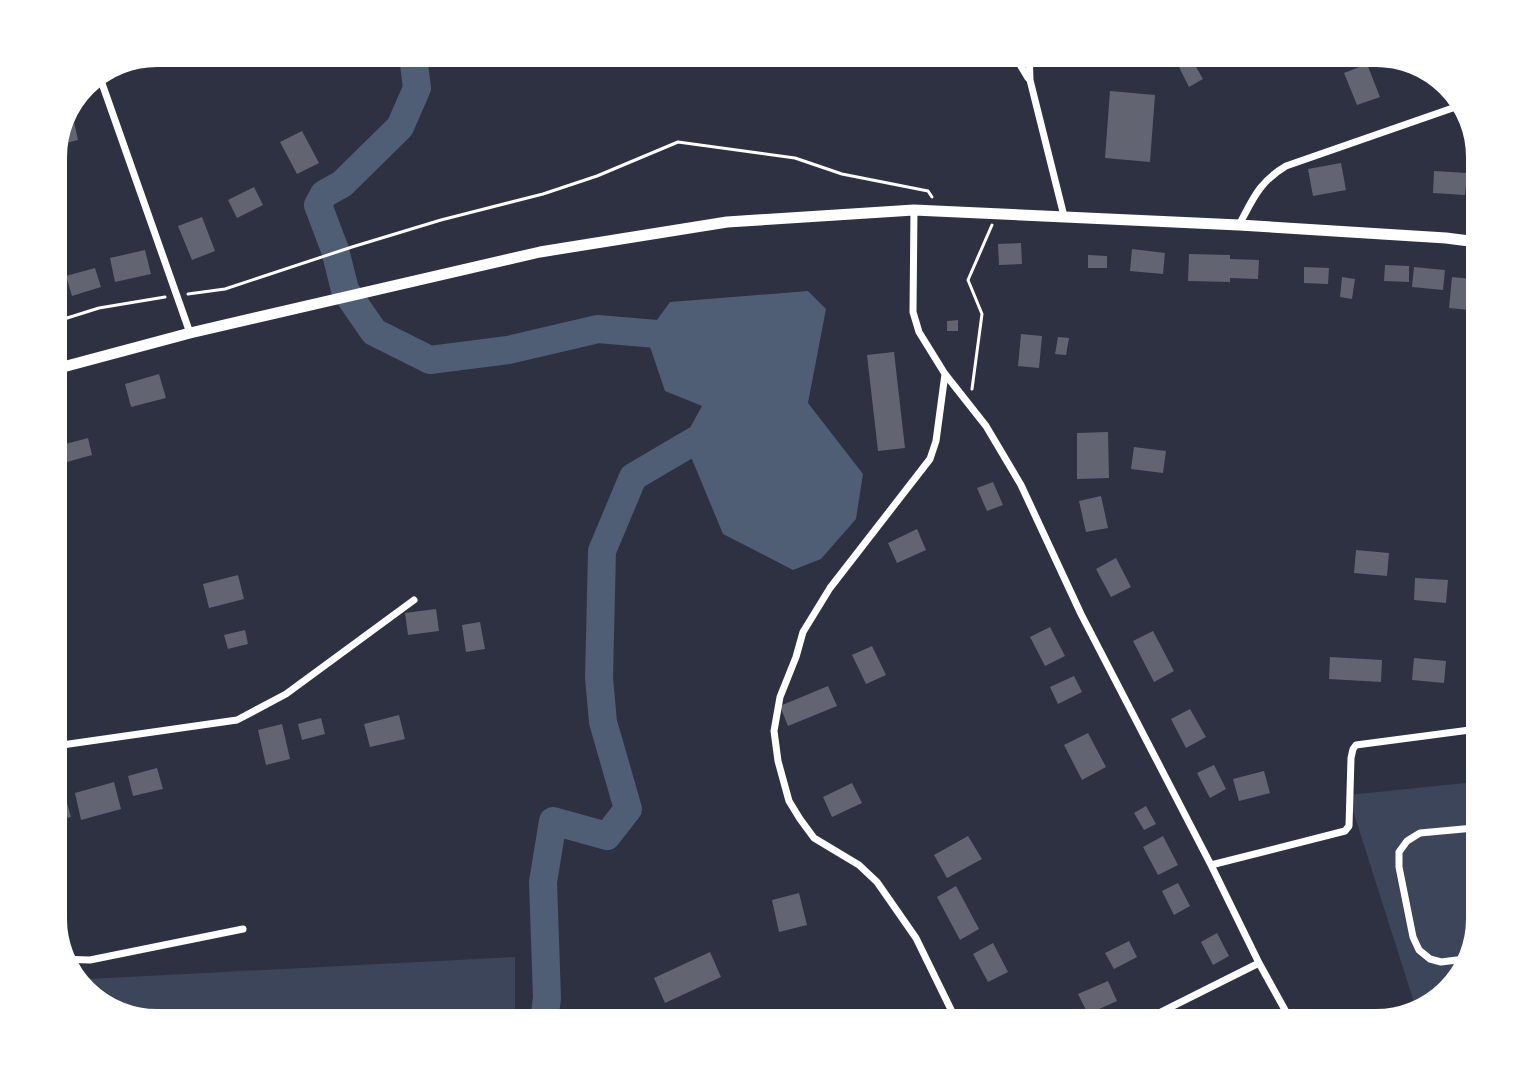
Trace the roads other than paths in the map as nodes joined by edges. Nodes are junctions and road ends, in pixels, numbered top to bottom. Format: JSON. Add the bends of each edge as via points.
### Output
{"nodes":[{"id":1,"x":1019,"y":62,"type":"edge"},
{"id":2,"x":1029,"y":62,"type":"edge"},
{"id":3,"x":1030,"y":80,"type":"junction"},
{"id":4,"x":101,"y":81,"type":"edge"},
{"id":5,"x":1456,"y":107,"type":"edge"},
{"id":6,"x":914,"y":210,"type":"junction"},
{"id":7,"x":1064,"y":216,"type":"junction"},
{"id":8,"x":1239,"y":225,"type":"junction"},
{"id":9,"x":1471,"y":241,"type":"edge"},
{"id":10,"x":190,"y":333,"type":"junction"},
{"id":11,"x":62,"y":367,"type":"edge"},
{"id":12,"x":945,"y":374,"type":"junction"},
{"id":13,"x":414,"y":600,"type":"dead end"},
{"id":14,"x":1471,"y":730,"type":"edge"},
{"id":15,"x":62,"y":745,"type":"edge"},
{"id":16,"x":1471,"y":828,"type":"edge"},
{"id":17,"x":1211,"y":865,"type":"junction"},
{"id":18,"x":243,"y":929,"type":"dead end"},
{"id":19,"x":71,"y":959,"type":"edge"},
{"id":20,"x":1462,"y":959,"type":"edge"},
{"id":21,"x":1259,"y":963,"type":"junction"},
{"id":22,"x":953,"y":1014,"type":"edge"},
{"id":23,"x":1157,"y":1014,"type":"edge"},
{"id":24,"x":1287,"y":1014,"type":"edge"}],
"edges":[{"from":1,"to":3,"type":"street"},
{"from":2,"to":3,"type":"street"},
{"from":3,"to":7,"type":"street"},
{"from":4,"to":10,"type":"street"},
{"from":5,"to":8,"type":"street","via":[[1286,166],[1258,189]]},
{"from":6,"to":7,"type":"main road"},
{"from":6,"to":10,"type":"main road","via":[[727,222],[540,252]]},
{"from":6,"to":12,"type":"street","via":[[913,312]]},
{"from":7,"to":8,"type":"main road"},
{"from":8,"to":9,"type":"main road"},
{"from":10,"to":11,"type":"main road"},
{"from":12,"to":17,"type":"street","via":[[986,426],[1021,485],[1081,614]]},
{"from":12,"to":22,"type":"street","via":[[930,459],[816,609],[780,697],[774,731],[789,801],[800,819],[814,838],[877,882],[916,938]]},
{"from":13,"to":15,"type":"street","via":[[286,694],[237,720]]},
{"from":14,"to":17,"type":"street","via":[[1356,745],[1345,831]]},
{"from":16,"to":20,"type":"street","via":[[1420,833],[1399,852],[1419,950],[1441,962]]},
{"from":17,"to":21,"type":"street"},
{"from":18,"to":19,"type":"street"},
{"from":21,"to":23,"type":"street"},
{"from":21,"to":24,"type":"street"}]}
